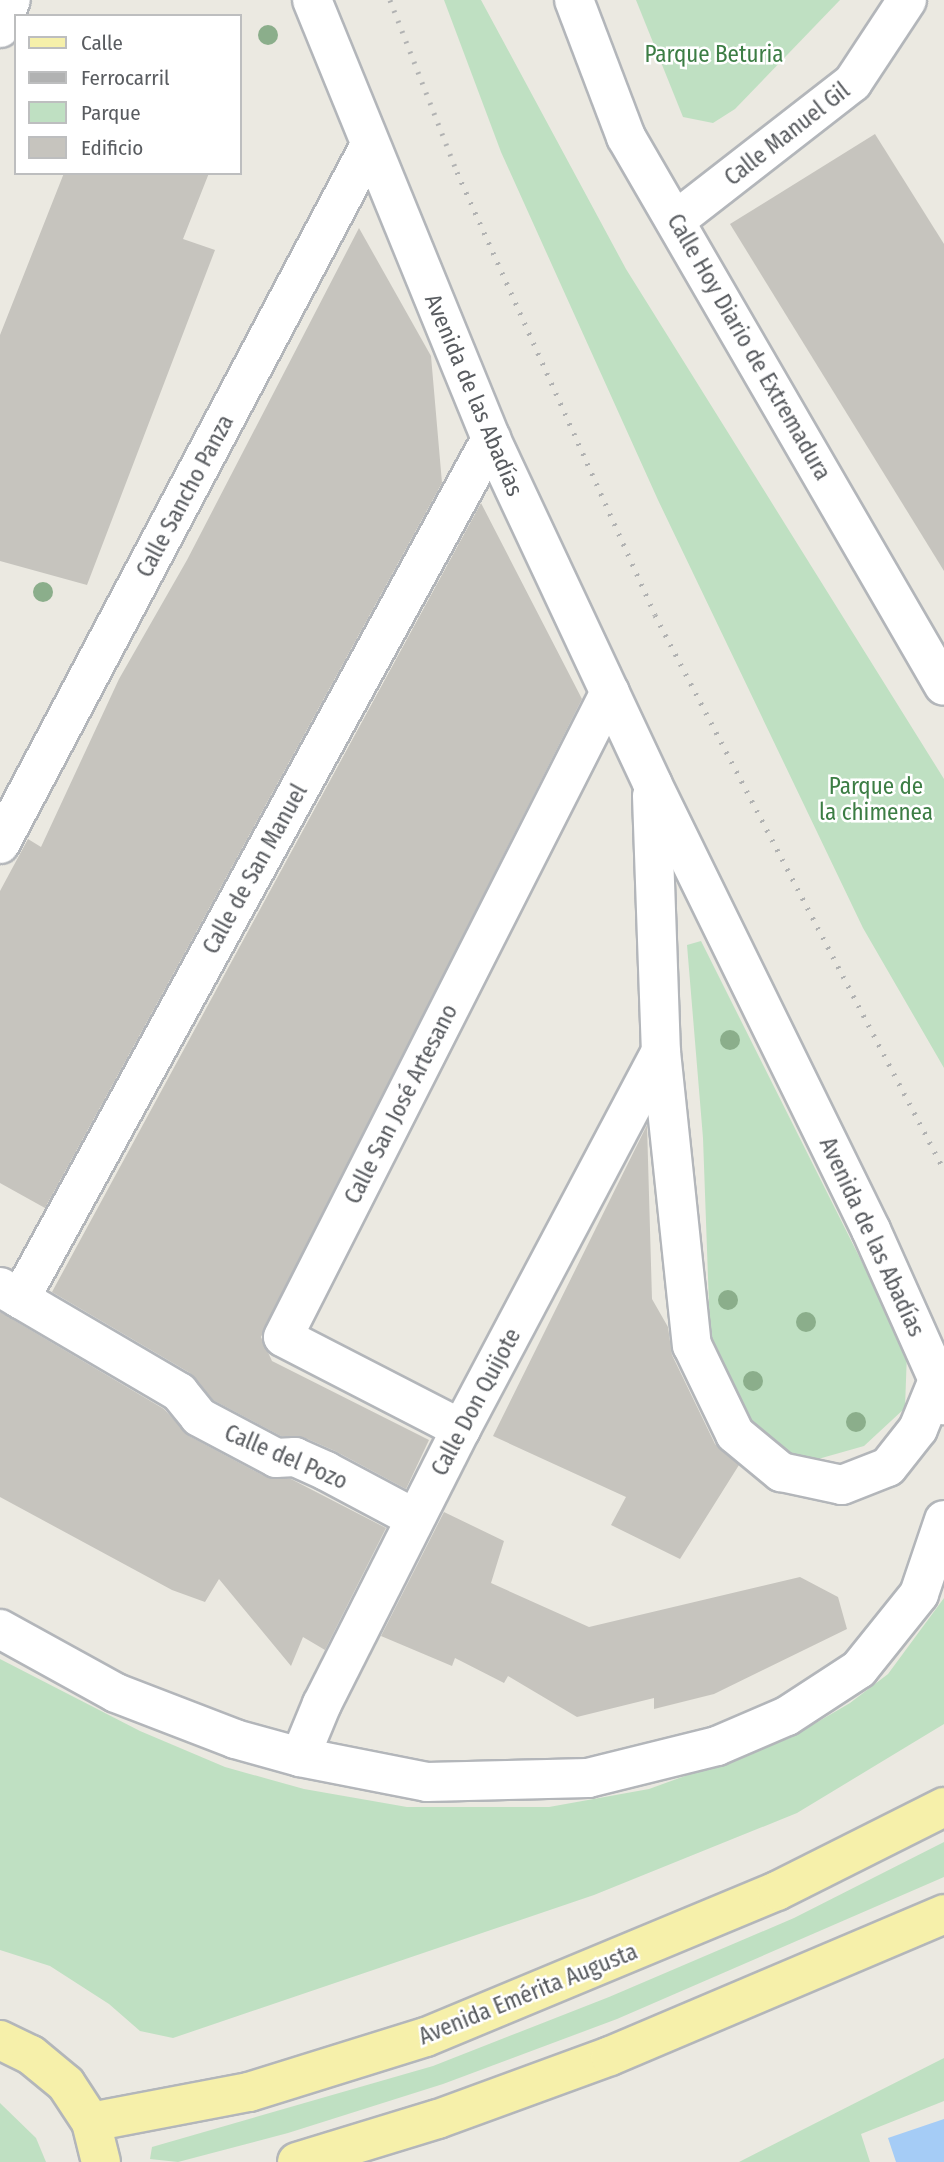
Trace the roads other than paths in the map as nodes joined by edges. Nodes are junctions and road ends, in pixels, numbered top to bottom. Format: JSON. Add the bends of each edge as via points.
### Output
{"nodes":[{"id":1,"x":11,"y":0,"type":"edge"},
{"id":2,"x":312,"y":0,"type":"edge"},
{"id":3,"x":574,"y":0,"type":"edge"},
{"id":4,"x":907,"y":0,"type":"edge"},
{"id":5,"x":0,"y":28,"type":"edge"},
{"id":6,"x":369,"y":147,"type":"junction"},
{"id":7,"x":676,"y":220,"type":"junction"},
{"id":8,"x":491,"y":439,"type":"junction"},
{"id":9,"x":944,"y":686,"type":"edge"},
{"id":10,"x":610,"y":692,"type":"junction"},
{"id":11,"x":652,"y":783,"type":"junction"},
{"id":12,"x":0,"y":844,"type":"edge"},
{"id":13,"x":660,"y":1052,"type":"junction"},
{"id":14,"x":10,"y":1293,"type":"edge"},
{"id":15,"x":941,"y":1393,"type":"edge"},
{"id":16,"x":461,"y":1429,"type":"junction"},
{"id":17,"x":399,"y":1510,"type":"dead end"},
{"id":18,"x":944,"y":1520,"type":"edge"},
{"id":19,"x":0,"y":1629,"type":"edge"},
{"id":20,"x":300,"y":1757,"type":"junction"},
{"id":21,"x":944,"y":1807,"type":"edge"},
{"id":22,"x":944,"y":1914,"type":"edge"},
{"id":23,"x":0,"y":2040,"type":"edge"},
{"id":24,"x":91,"y":2122,"type":"junction"},
{"id":25,"x":101,"y":2162,"type":"edge"},
{"id":26,"x":297,"y":2162,"type":"edge"}],
"edges":[{"from":1,"to":5,"type":"street"},
{"from":2,"to":6,"type":"street","name":"Avenida de las Abadías"},
{"from":3,"to":7,"type":"street","name":"Calle Hoy Diario de Extremadura","via":[[626,137]]},
{"from":4,"to":7,"type":"street","name":"Calle Manuel Gil","via":[[853,82]]},
{"from":6,"to":8,"type":"street","name":"Avenida de las Abadías"},
{"from":6,"to":12,"type":"street","name":"Calle Sancho Panza"},
{"from":7,"to":9,"type":"street","name":"Calle Hoy Diario de Extremadura"},
{"from":8,"to":10,"type":"street","name":"Avenida de las Abadías"},
{"from":8,"to":14,"type":"street","name":"Calle de San Manuel"},
{"from":10,"to":11,"type":"street","name":"Avenida de las Abadías"},
{"from":10,"to":16,"type":"street","name":"Calle San José Artesano","via":[[283,1337]]},
{"from":11,"to":13,"type":"street","name":"Avenida de las Abadías"},
{"from":11,"to":15,"type":"street","name":"Avenida de las Abadías","via":[[871,1230]]},
{"from":13,"to":15,"type":"street","name":"Avenida de las Abadías","via":[[692,1345],[735,1434],[781,1472],[842,1485],[888,1467]]},
{"from":13,"to":16,"type":"street","name":"Calle Don Quijote"},
{"from":14,"to":17,"type":"street","name":"Calle del Pozo","via":[[179,1392],[199,1418],[276,1458],[295,1457],[326,1471]]},
{"from":16,"to":20,"type":"street","name":"Calle Don Quijote","via":[[322,1704]]},
{"from":18,"to":20,"type":"street","via":[[919,1594],[859,1669],[787,1716],[716,1746],[588,1778],[561,1779],[427,1782]]},
{"from":19,"to":20,"type":"street","via":[[116,1693],[235,1739]]},
{"from":21,"to":24,"type":"main road","name":"Avenida Emérita Augusta","via":[[777,1891],[426,2037],[249,2092]]},
{"from":22,"to":26,"type":"main road","via":[[610,2056],[438,2119]]},
{"from":23,"to":24,"type":"main road","via":[[32,2055],[66,2084]]},
{"from":24,"to":25,"type":"main road"}]}
